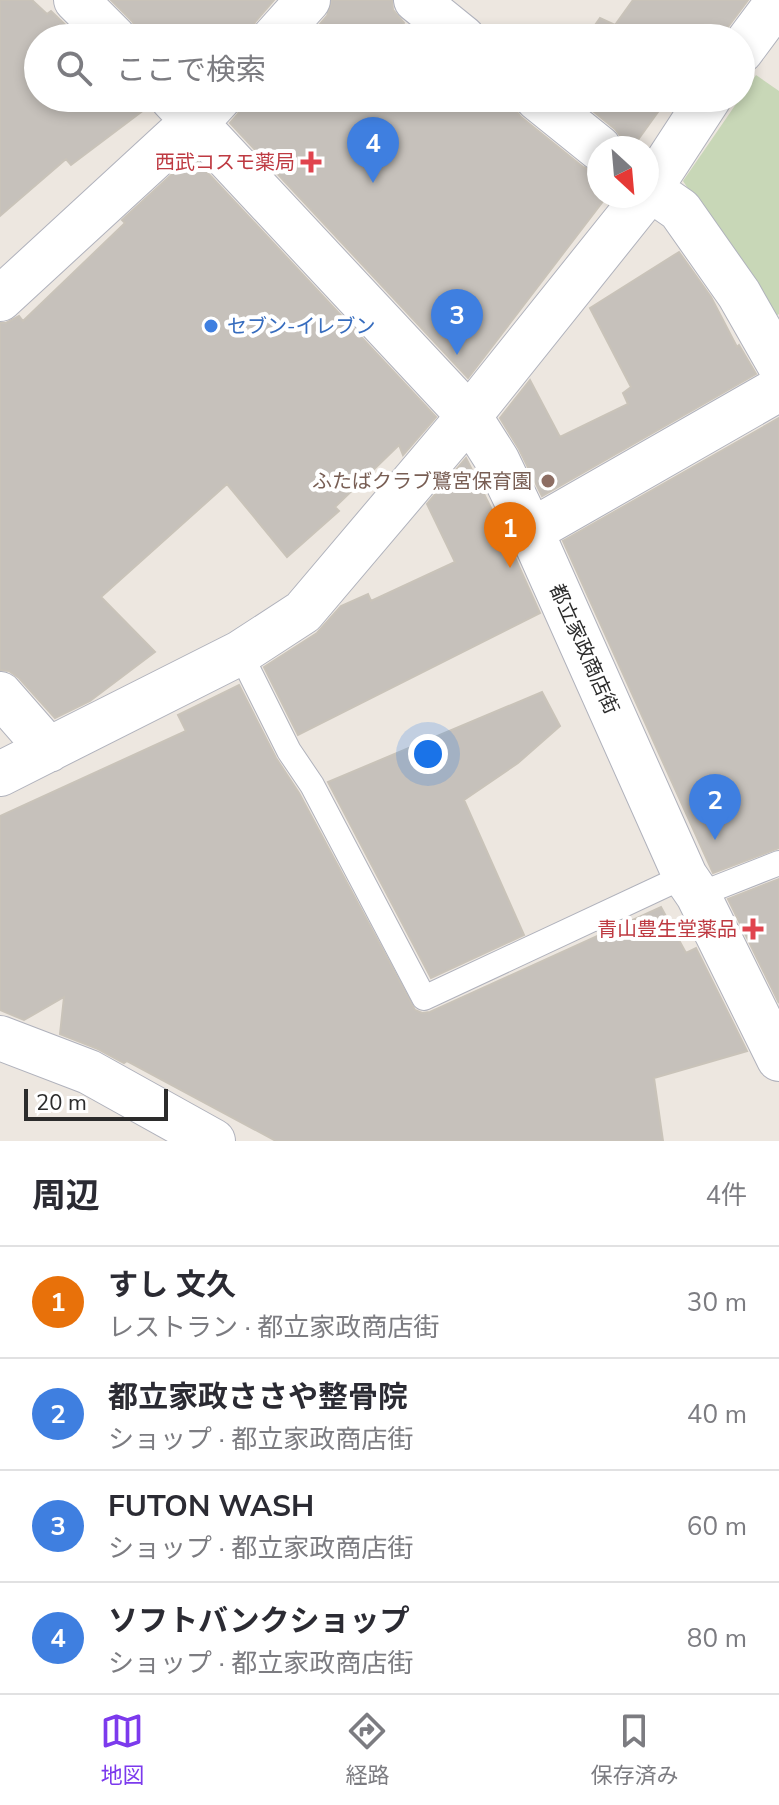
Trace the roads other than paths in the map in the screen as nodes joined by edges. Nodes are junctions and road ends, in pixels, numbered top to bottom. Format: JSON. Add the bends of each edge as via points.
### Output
{"nodes":[{"id":1,"x":76,"y":0,"type":"edge"},
{"id":2,"x":308,"y":0,"type":"edge"},
{"id":3,"x":416,"y":0,"type":"edge"},
{"id":4,"x":779,"y":0,"type":"edge"},
{"id":5,"x":100,"y":24,"type":"edge"},
{"id":6,"x":287,"y":24,"type":"edge"},
{"id":7,"x":446,"y":24,"type":"edge"},
{"id":8,"x":755,"y":32,"type":"edge"},
{"id":9,"x":192,"y":112,"type":"edge"},
{"id":10,"x":201,"y":112,"type":"edge"},
{"id":11,"x":554,"y":112,"type":"edge"},
{"id":12,"x":700,"y":112,"type":"edge"},
{"id":13,"x":587,"y":138,"type":"edge"},
{"id":14,"x":659,"y":173,"type":"edge"},
{"id":15,"x":659,"y":198,"type":"edge"},
{"id":16,"x":634,"y":208,"type":"edge"},
{"id":17,"x":0,"y":299,"type":"edge"},
{"id":18,"x":779,"y":364,"type":"edge"},
{"id":19,"x":779,"y":389,"type":"edge"},
{"id":20,"x":469,"y":416,"type":"junction"},
{"id":21,"x":531,"y":531,"type":"junction"},
{"id":22,"x":240,"y":653,"type":"junction"},
{"id":23,"x":0,"y":694,"type":"edge"},
{"id":24,"x":49,"y":750,"type":"junction"},
{"id":25,"x":0,"y":774,"type":"edge"},
{"id":26,"x":779,"y":863,"type":"edge"},
{"id":27,"x":691,"y":885,"type":"junction"},
{"id":28,"x":0,"y":1038,"type":"edge"},
{"id":29,"x":779,"y":1059,"type":"edge"},
{"id":30,"x":213,"y":1141,"type":"edge"}],
"edges":[{"from":1,"to":5,"type":"street"},
{"from":2,"to":6,"type":"street"},
{"from":3,"to":7,"type":"street"},
{"from":4,"to":8,"type":"street"},
{"from":9,"to":17,"type":"street","via":[[175,138]]},
{"from":10,"to":20,"type":"street","name":"都立家政商店街"},
{"from":11,"to":13,"type":"street"},
{"from":12,"to":14,"type":"street"},
{"from":15,"to":18,"type":"street","via":[[680,210],[739,294]]},
{"from":16,"to":20,"type":"street"},
{"from":19,"to":21,"type":"street"},
{"from":20,"to":21,"type":"street","name":"都立家政商店街"},
{"from":20,"to":22,"type":"street","via":[[303,612]]},
{"from":21,"to":27,"type":"street","name":"都立家政商店街"},
{"from":22,"to":24,"type":"street"},
{"from":22,"to":27,"type":"lane","via":[[424,998]]},
{"from":23,"to":24,"type":"street"},
{"from":24,"to":25,"type":"street"},
{"from":26,"to":27,"type":"lane"},
{"from":27,"to":29,"type":"street","name":"都立家政商店街"},
{"from":28,"to":30,"type":"street","via":[[89,1072]]}]}
